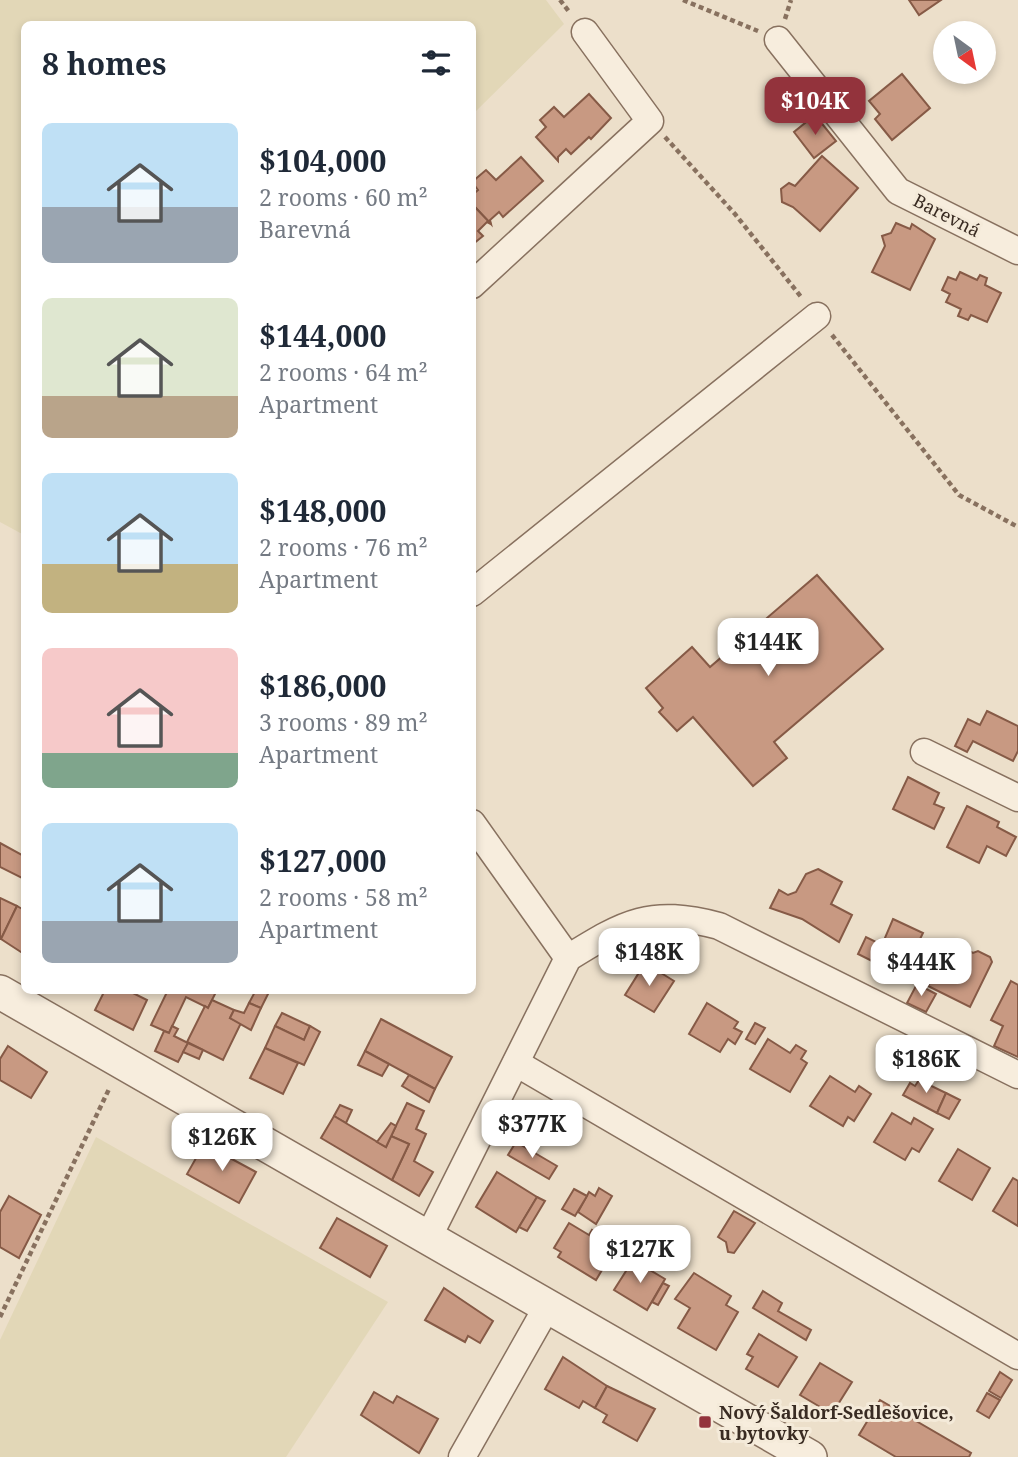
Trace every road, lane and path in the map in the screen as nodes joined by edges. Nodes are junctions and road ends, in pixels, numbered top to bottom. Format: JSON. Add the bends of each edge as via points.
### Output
{"nodes":[{"id":1,"x":569,"y":0,"type":"edge"},
{"id":2,"x":683,"y":0,"type":"edge"},
{"id":3,"x":791,"y":0,"type":"edge"},
{"id":4,"x":561,"y":2,"type":"dead end"},
{"id":5,"x":584,"y":32,"type":"dead end"},
{"id":6,"x":778,"y":40,"type":"junction"},
{"id":7,"x":1018,"y":251,"type":"edge"},
{"id":8,"x":476,"y":281,"type":"edge"},
{"id":9,"x":817,"y":316,"type":"dead end"},
{"id":10,"x":476,"y":590,"type":"edge"},
{"id":11,"x":924,"y":752,"type":"dead end"},
{"id":12,"x":1018,"y":798,"type":"edge"},
{"id":13,"x":476,"y":829,"type":"edge"},
{"id":14,"x":568,"y":958,"type":"junction"},
{"id":15,"x":0,"y":992,"type":"edge"},
{"id":16,"x":121,"y":1061,"type":"junction"},
{"id":17,"x":516,"y":1063,"type":"junction"},
{"id":18,"x":1018,"y":1075,"type":"edge"},
{"id":19,"x":428,"y":1238,"type":"junction"},
{"id":20,"x":547,"y":1307,"type":"junction"},
{"id":21,"x":0,"y":1317,"type":"edge"},
{"id":22,"x":1018,"y":1356,"type":"edge"},
{"id":23,"x":462,"y":1457,"type":"edge"},
{"id":24,"x":810,"y":1457,"type":"edge"}],
"edges":[{"from":1,"to":4,"type":"path"},
{"from":2,"to":6,"type":"path"},
{"from":3,"to":6,"type":"path"},
{"from":5,"to":8,"type":"street","via":[[650,121]]},
{"from":6,"to":7,"type":"street","name":"Barevná","via":[[898,191]]},
{"from":9,"to":10,"type":"street"},
{"from":11,"to":12,"type":"street"},
{"from":13,"to":14,"type":"street"},
{"from":14,"to":17,"type":"street"},
{"from":14,"to":18,"type":"street","via":[[636,921],[658,917],[697,920],[719,926]]},
{"from":15,"to":16,"type":"street"},
{"from":16,"to":19,"type":"street"},
{"from":16,"to":21,"type":"path"},
{"from":17,"to":19,"type":"street"},
{"from":17,"to":22,"type":"street"},
{"from":19,"to":20,"type":"street"},
{"from":20,"to":23,"type":"street"},
{"from":20,"to":24,"type":"street"}]}
